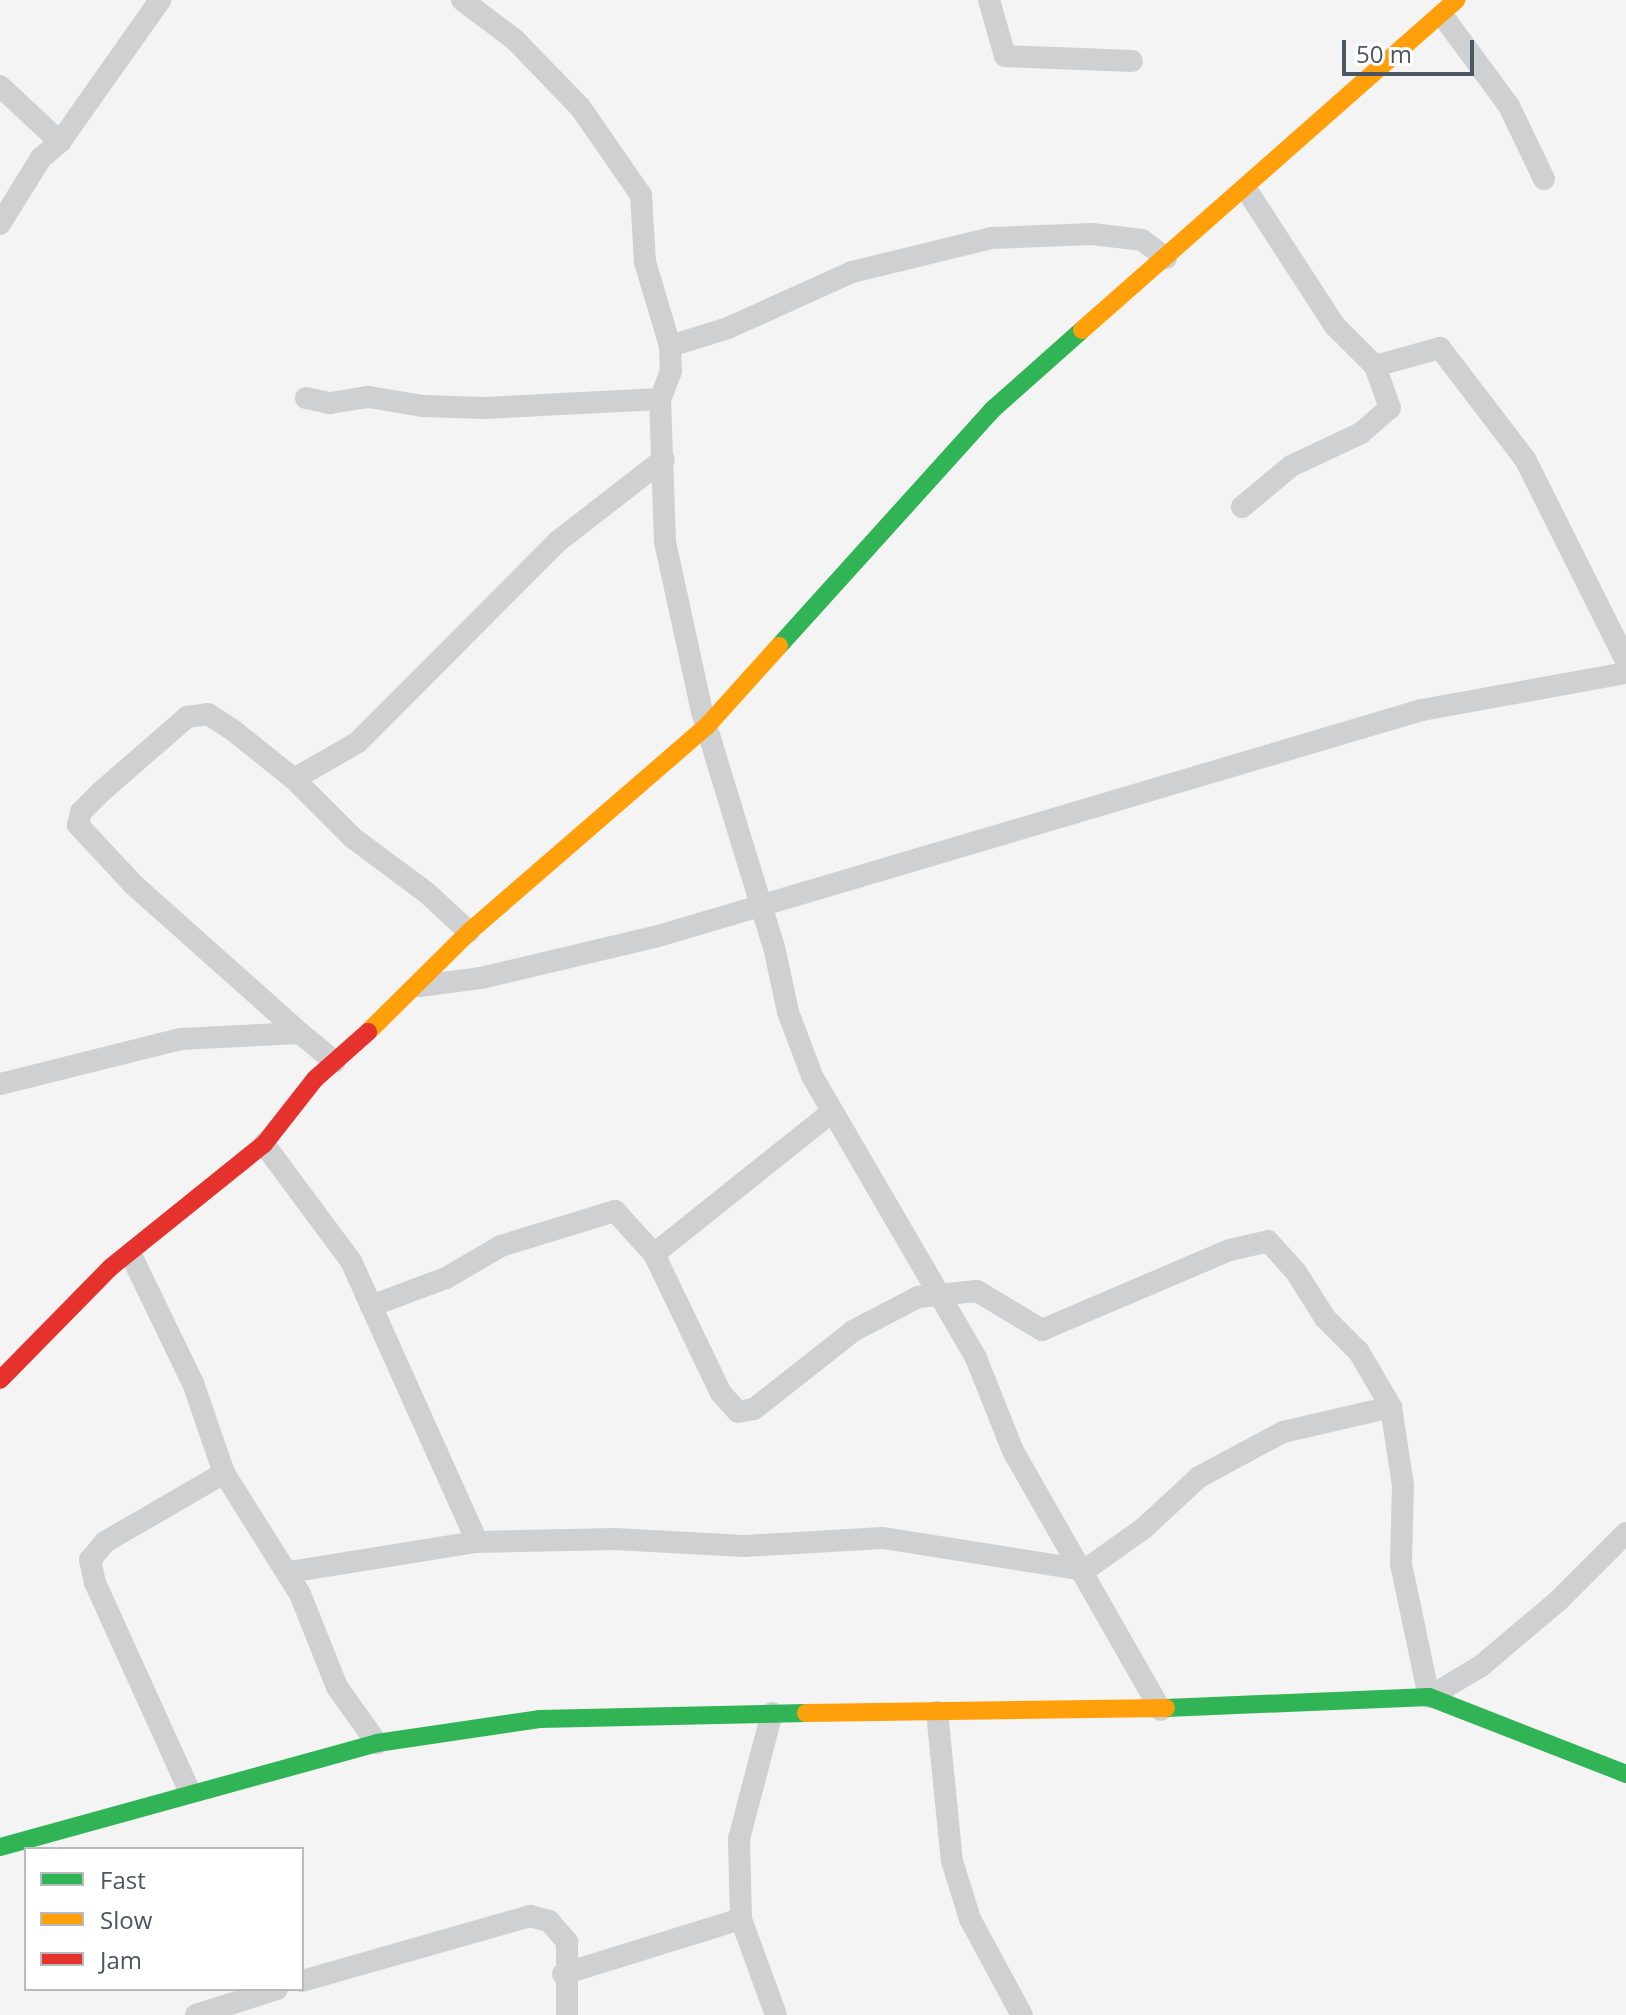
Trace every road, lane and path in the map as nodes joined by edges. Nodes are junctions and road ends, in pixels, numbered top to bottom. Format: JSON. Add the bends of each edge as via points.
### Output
{"nodes":[{"id":1,"x":160,"y":0,"type":"edge"},
{"id":2,"x":462,"y":0,"type":"edge"},
{"id":3,"x":989,"y":0,"type":"edge"},
{"id":4,"x":1449,"y":7,"type":"edge"},
{"id":5,"x":1132,"y":61,"type":"dead end"},
{"id":6,"x":0,"y":86,"type":"edge"},
{"id":7,"x":60,"y":142,"type":"junction"},
{"id":8,"x":1544,"y":179,"type":"dead end"},
{"id":9,"x":1246,"y":189,"type":"junction"},
{"id":10,"x":0,"y":224,"type":"edge"},
{"id":11,"x":1166,"y":258,"type":"junction"},
{"id":12,"x":670,"y":346,"type":"junction"},
{"id":13,"x":1375,"y":366,"type":"junction"},
{"id":14,"x":306,"y":398,"type":"dead end"},
{"id":15,"x":660,"y":399,"type":"junction"},
{"id":16,"x":664,"y":459,"type":"junction"},
{"id":17,"x":1242,"y":507,"type":"dead end"},
{"id":18,"x":1626,"y":661,"type":"edge"},
{"id":19,"x":1626,"y":673,"type":"edge"},
{"id":20,"x":706,"y":727,"type":"junction"},
{"id":21,"x":294,"y":779,"type":"junction"},
{"id":22,"x":758,"y":907,"type":"junction"},
{"id":23,"x":469,"y":932,"type":"junction"},
{"id":24,"x":420,"y":986,"type":"junction"},
{"id":25,"x":300,"y":1033,"type":"junction"},
{"id":26,"x":335,"y":1062,"type":"junction"},
{"id":27,"x":0,"y":1084,"type":"edge"},
{"id":28,"x":832,"y":1112,"type":"junction"},
{"id":29,"x":264,"y":1144,"type":"junction"},
{"id":30,"x":654,"y":1254,"type":"junction"},
{"id":31,"x":131,"y":1255,"type":"junction"},
{"id":32,"x":940,"y":1298,"type":"junction"},
{"id":33,"x":371,"y":1306,"type":"junction"},
{"id":34,"x":0,"y":1380,"type":"edge"},
{"id":35,"x":1391,"y":1407,"type":"junction"},
{"id":36,"x":224,"y":1473,"type":"junction"},
{"id":37,"x":1626,"y":1533,"type":"edge"},
{"id":38,"x":477,"y":1542,"type":"junction"},
{"id":39,"x":1085,"y":1570,"type":"junction"},
{"id":40,"x":289,"y":1572,"type":"junction"},
{"id":41,"x":1429,"y":1697,"type":"junction"},
{"id":42,"x":1161,"y":1710,"type":"junction"},
{"id":43,"x":937,"y":1712,"type":"junction"},
{"id":44,"x":772,"y":1713,"type":"junction"},
{"id":45,"x":377,"y":1743,"type":"junction"},
{"id":46,"x":1626,"y":1774,"type":"edge"},
{"id":47,"x":189,"y":1790,"type":"junction"},
{"id":48,"x":0,"y":1847,"type":"edge"},
{"id":49,"x":741,"y":1919,"type":"junction"},
{"id":50,"x":563,"y":1974,"type":"junction"},
{"id":51,"x":304,"y":1980,"type":"edge"},
{"id":52,"x":271,"y":1991,"type":"edge"},
{"id":53,"x":196,"y":2015,"type":"edge"},
{"id":54,"x":567,"y":2015,"type":"edge"},
{"id":55,"x":776,"y":2015,"type":"edge"},
{"id":56,"x":1022,"y":2015,"type":"edge"}],
"edges":[{"from":1,"to":7,"type":"street"},
{"from":2,"to":12,"type":"street","via":[[548,73],[635,180],[645,215],[645,262]]},
{"from":3,"to":5,"type":"street","via":[[1005,56]]},
{"from":4,"to":8,"type":"street","via":[[1509,106]]},
{"from":4,"to":9,"type":"street"},
{"from":6,"to":7,"type":"street"},
{"from":7,"to":10,"type":"street","via":[[41,158]]},
{"from":9,"to":11,"type":"street"},
{"from":9,"to":13,"type":"street","via":[[1335,326]]},
{"from":11,"to":12,"type":"street","via":[[1142,240],[1092,234],[991,238],[852,272],[728,328]]},
{"from":11,"to":20,"type":"street","via":[[992,410]]},
{"from":12,"to":15,"type":"street","via":[[671,371]]},
{"from":13,"to":17,"type":"street","via":[[1390,408],[1361,433],[1291,466]]},
{"from":13,"to":18,"type":"street","via":[[1440,348],[1525,459]]},
{"from":14,"to":15,"type":"street","via":[[330,403],[369,397],[484,408]]},
{"from":15,"to":16,"type":"street"},
{"from":16,"to":20,"type":"street","via":[[665,542]]},
{"from":16,"to":21,"type":"street","via":[[557,542],[358,742]]},
{"from":19,"to":22,"type":"street","via":[[1422,710]]},
{"from":20,"to":22,"type":"street"},
{"from":20,"to":23,"type":"street"},
{"from":21,"to":23,"type":"street","via":[[353,838]]},
{"from":21,"to":25,"type":"street","via":[[208,714],[187,717],[102,791],[81,812],[78,825],[133,884]]},
{"from":22,"to":24,"type":"street","via":[[495,975]]},
{"from":22,"to":28,"type":"street","via":[[774,947],[788,1012]]},
{"from":23,"to":24,"type":"street"},
{"from":24,"to":26,"type":"street"},
{"from":25,"to":26,"type":"street"},
{"from":25,"to":27,"type":"street","via":[[181,1039]]},
{"from":26,"to":29,"type":"street"},
{"from":28,"to":30,"type":"street"},
{"from":28,"to":32,"type":"street"},
{"from":29,"to":31,"type":"street"},
{"from":29,"to":33,"type":"street","via":[[351,1261]]},
{"from":30,"to":32,"type":"street","via":[[721,1393],[738,1412],[754,1409],[853,1331],[918,1297]]},
{"from":30,"to":33,"type":"street","via":[[615,1211],[501,1246],[446,1278]]},
{"from":31,"to":34,"type":"street","via":[[111,1267]]},
{"from":31,"to":36,"type":"street","via":[[193,1383]]},
{"from":32,"to":35,"type":"street","via":[[977,1291],[1042,1330],[1230,1250],[1268,1241],[1296,1272],[1325,1318],[1359,1352]]},
{"from":32,"to":39,"type":"street","via":[[976,1358],[1013,1451]]},
{"from":33,"to":38,"type":"street"},
{"from":35,"to":39,"type":"street","via":[[1283,1432],[1199,1477],[1144,1528]]},
{"from":35,"to":41,"type":"street","via":[[1403,1485],[1401,1564]]},
{"from":36,"to":40,"type":"street"},
{"from":36,"to":47,"type":"street","via":[[105,1542],[90,1560],[95,1583]]},
{"from":37,"to":41,"type":"street","via":[[1558,1601],[1481,1666]]},
{"from":38,"to":39,"type":"street","via":[[615,1539],[744,1546],[883,1538]]},
{"from":38,"to":40,"type":"street"},
{"from":39,"to":42,"type":"street"},
{"from":40,"to":45,"type":"street","via":[[337,1687]]},
{"from":41,"to":42,"type":"street"},
{"from":41,"to":46,"type":"street"},
{"from":42,"to":43,"type":"street"},
{"from":43,"to":44,"type":"street"},
{"from":43,"to":56,"type":"street","via":[[952,1861],[970,1919]]},
{"from":44,"to":45,"type":"street","via":[[539,1719]]},
{"from":44,"to":49,"type":"street","via":[[739,1839]]},
{"from":45,"to":47,"type":"street"},
{"from":47,"to":48,"type":"street"},
{"from":49,"to":50,"type":"street"},
{"from":49,"to":55,"type":"street"},
{"from":50,"to":51,"type":"street","via":[[567,1942],[549,1921],[530,1916]]},
{"from":50,"to":54,"type":"street"},
{"from":52,"to":53,"type":"street"}]}
